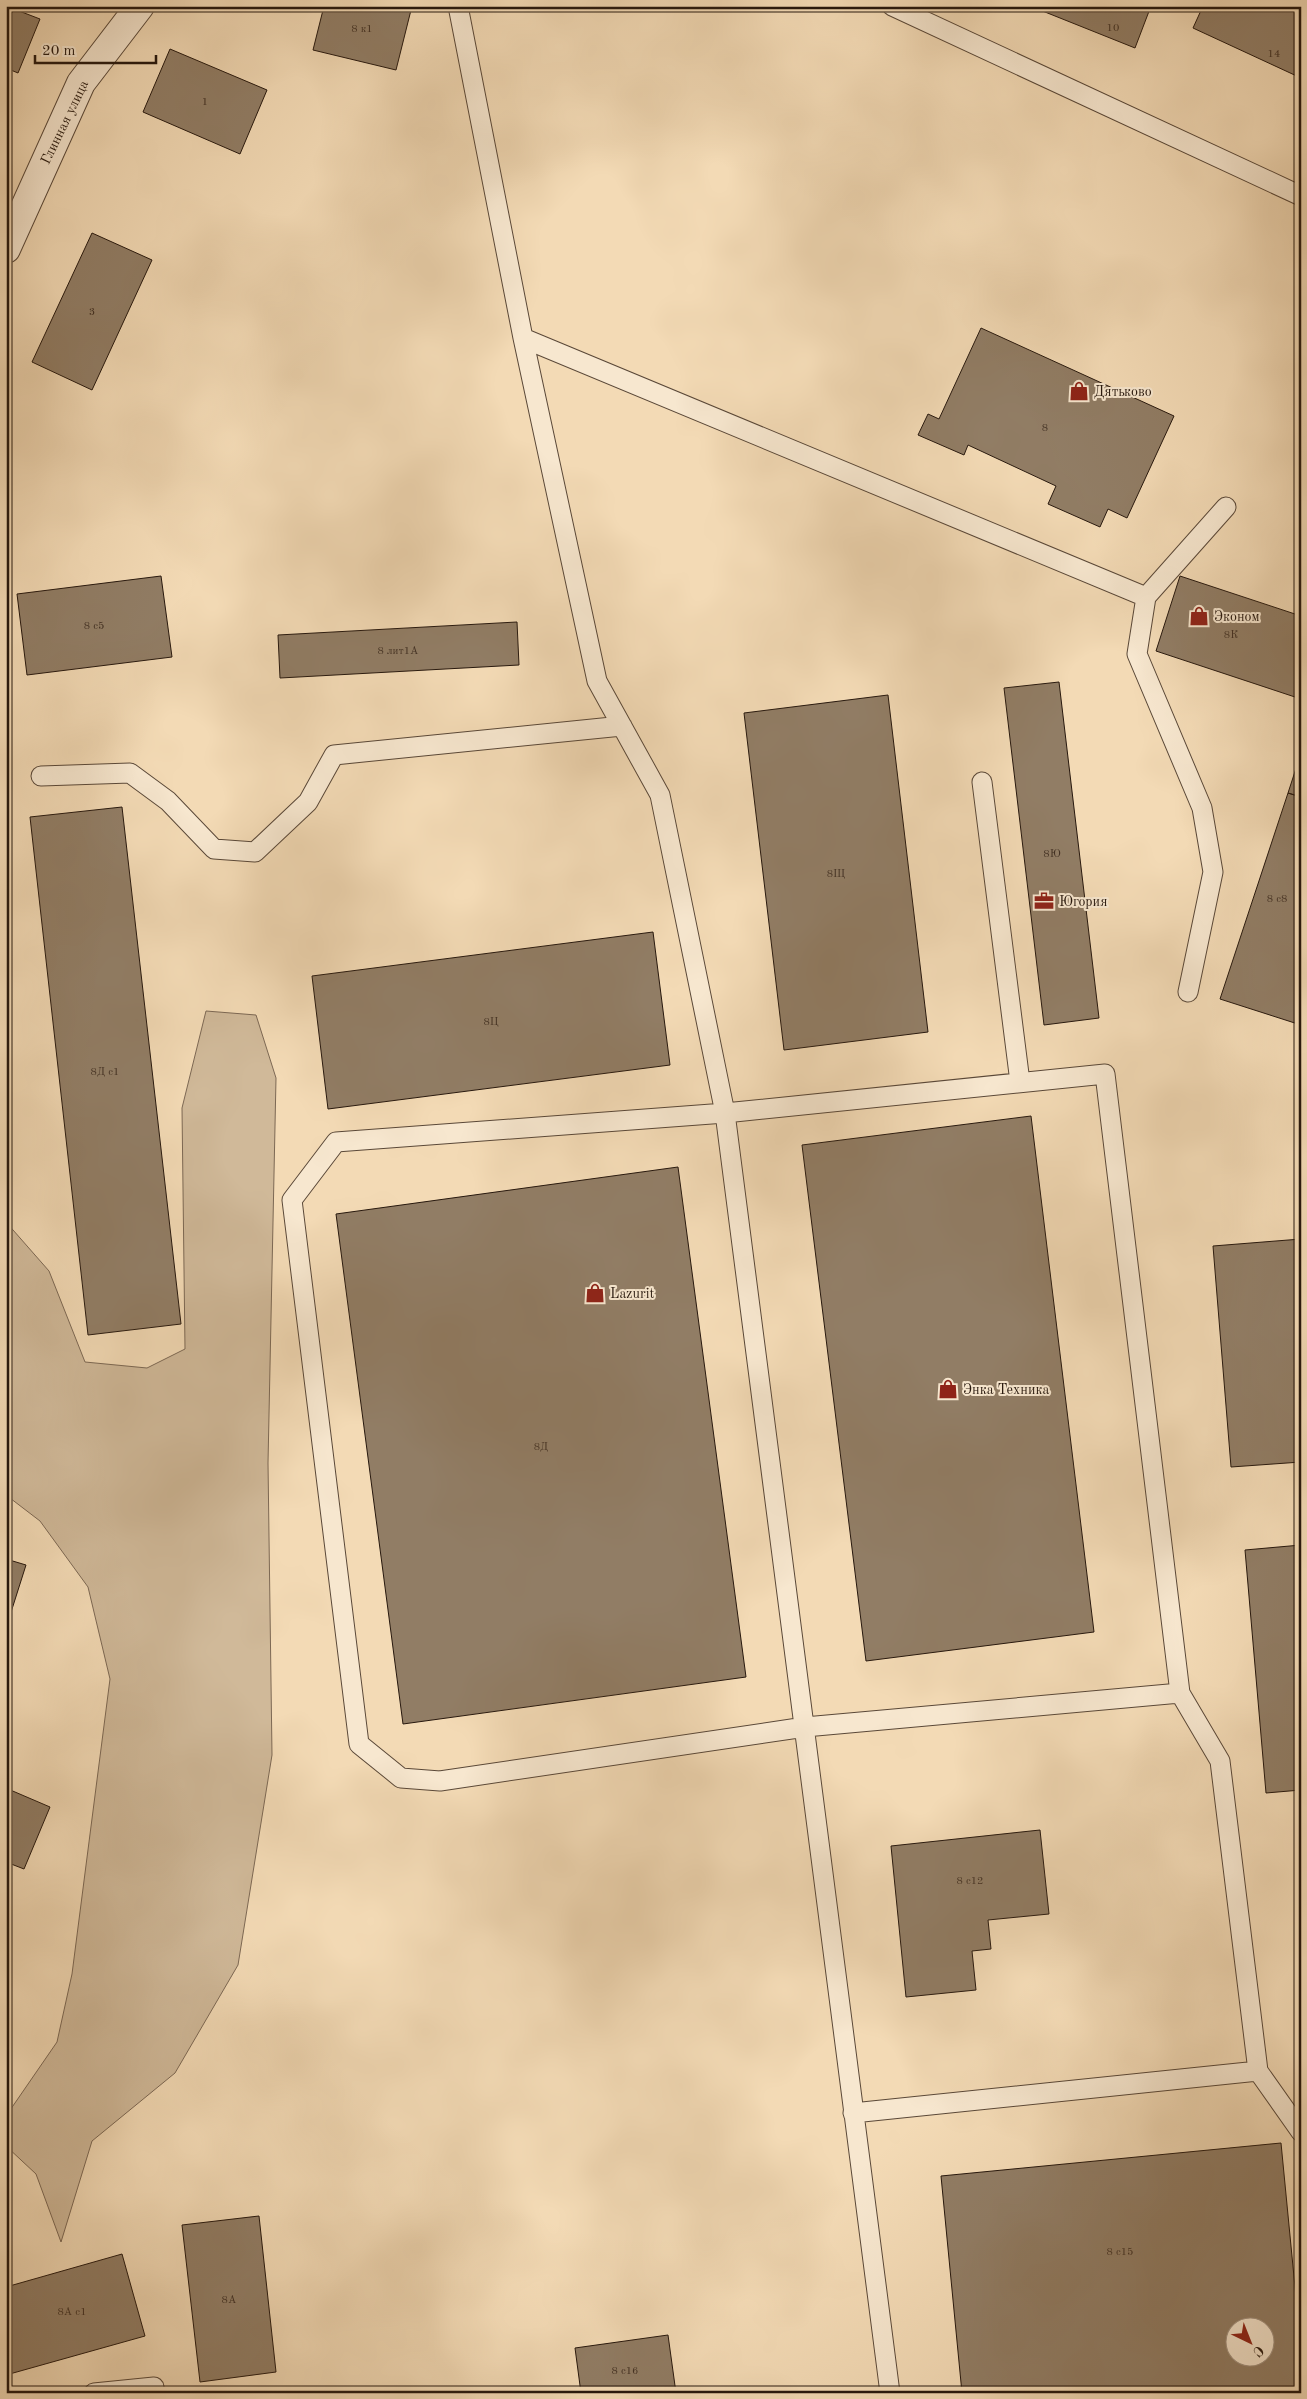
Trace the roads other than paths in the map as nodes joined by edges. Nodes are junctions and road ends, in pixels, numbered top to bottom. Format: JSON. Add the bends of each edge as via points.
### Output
{"nodes":[{"id":1,"x":140,"y":6,"type":"edge"},
{"id":2,"x":458,"y":6,"type":"edge"},
{"id":3,"x":892,"y":6,"type":"edge"},
{"id":4,"x":1301,"y":196,"type":"edge"},
{"id":5,"x":6,"y":249,"type":"edge"},
{"id":6,"x":522,"y":338,"type":"junction"},
{"id":7,"x":1226,"y":507,"type":"dead end"},
{"id":8,"x":1146,"y":597,"type":"junction"},
{"id":9,"x":622,"y":726,"type":"junction"},
{"id":10,"x":41,"y":776,"type":"dead end"},
{"id":11,"x":982,"y":782,"type":"dead end"},
{"id":12,"x":1188,"y":992,"type":"dead end"},
{"id":13,"x":1020,"y":1082,"type":"junction"},
{"id":14,"x":725,"y":1113,"type":"junction"},
{"id":15,"x":1180,"y":1693,"type":"junction"},
{"id":16,"x":805,"y":1727,"type":"junction"},
{"id":17,"x":1258,"y":2070,"type":"junction"},
{"id":18,"x":853,"y":2113,"type":"junction"},
{"id":19,"x":1301,"y":2132,"type":"edge"},
{"id":20,"x":154,"y":2387,"type":"dead end"},
{"id":21,"x":94,"y":2393,"type":"edge"},
{"id":22,"x":890,"y":2393,"type":"edge"}],
"edges":[{"from":1,"to":5,"type":"street","name":"Глинная улица","via":[[81,83]]},
{"from":2,"to":6,"type":"lane"},
{"from":3,"to":4,"type":"lane"},
{"from":6,"to":8,"type":"lane"},
{"from":6,"to":9,"type":"lane","via":[[597,681]]},
{"from":7,"to":8,"type":"lane"},
{"from":8,"to":12,"type":"lane","via":[[1137,654],[1202,808],[1213,872]]},
{"from":9,"to":10,"type":"lane","via":[[334,755],[308,802],[255,852],[214,849],[168,800],[130,774]]},
{"from":9,"to":14,"type":"lane","via":[[660,795]]},
{"from":11,"to":13,"type":"lane"},
{"from":13,"to":14,"type":"lane"},
{"from":13,"to":15,"type":"lane","via":[[1105,1074]]},
{"from":14,"to":16,"type":"lane"},
{"from":14,"to":16,"type":"lane","via":[[336,1142],[292,1200],[360,1744],[401,1778],[440,1781]]},
{"from":15,"to":16,"type":"lane"},
{"from":15,"to":17,"type":"lane","via":[[1220,1761]]},
{"from":16,"to":18,"type":"lane"},
{"from":17,"to":18,"type":"lane"},
{"from":17,"to":19,"type":"lane"},
{"from":18,"to":22,"type":"lane"},
{"from":20,"to":21,"type":"lane"}]}
